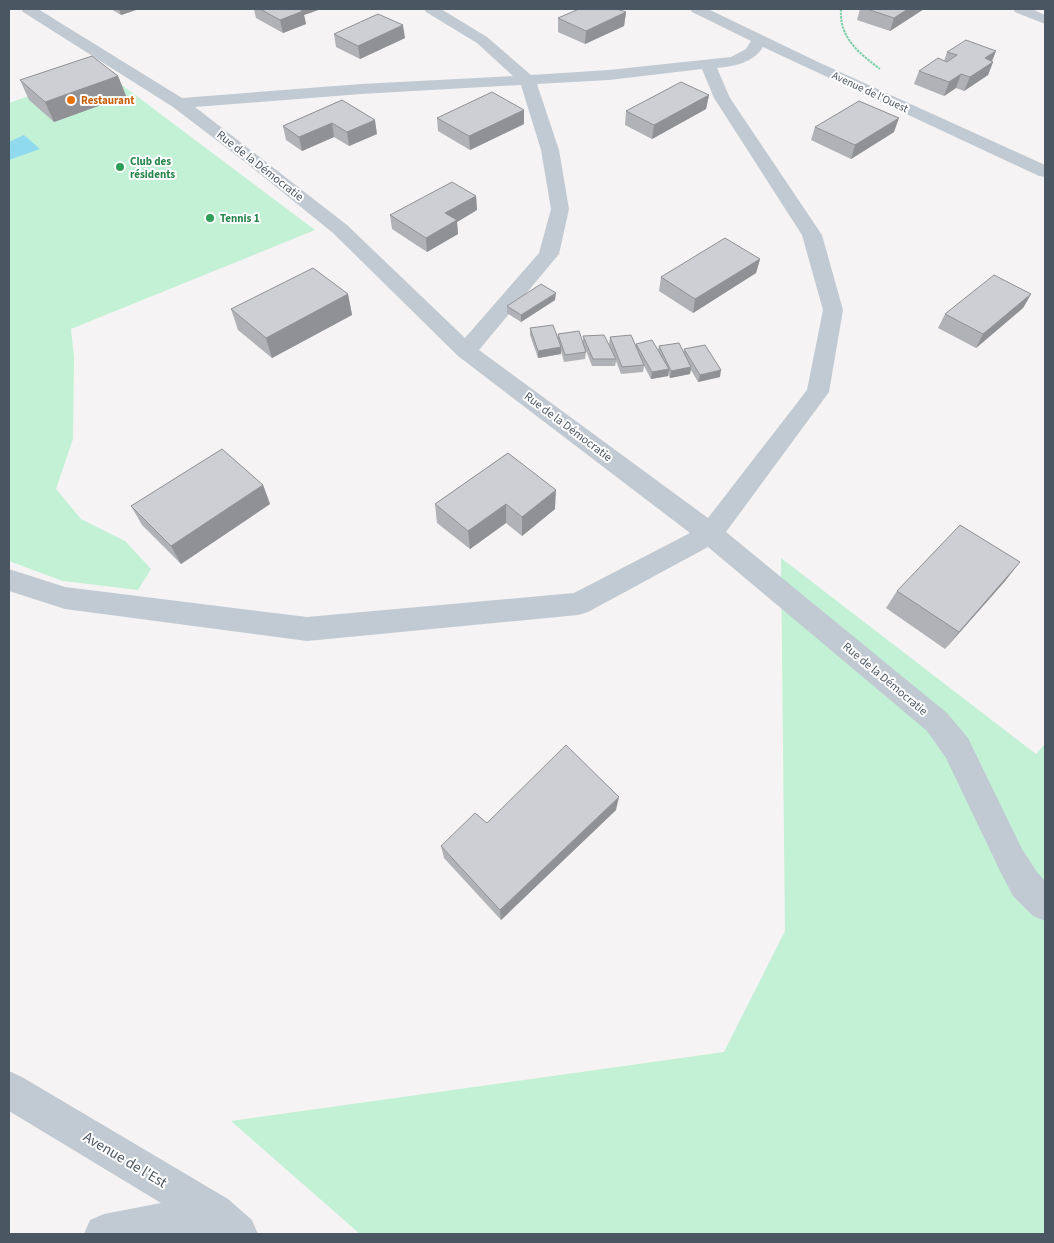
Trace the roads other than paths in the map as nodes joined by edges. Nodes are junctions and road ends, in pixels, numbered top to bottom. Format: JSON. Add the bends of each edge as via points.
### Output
{"nodes":[{"id":1,"x":28,"y":9,"type":"edge"},
{"id":2,"x":431,"y":9,"type":"edge"},
{"id":3,"x":697,"y":9,"type":"edge"},
{"id":4,"x":1020,"y":9,"type":"edge"},
{"id":5,"x":1045,"y":20,"type":"edge"},
{"id":6,"x":759,"y":40,"type":"junction"},
{"id":7,"x":708,"y":64,"type":"junction"},
{"id":8,"x":526,"y":79,"type":"junction"},
{"id":9,"x":179,"y":103,"type":"junction"},
{"id":10,"x":1045,"y":172,"type":"edge"},
{"id":11,"x":466,"y":351,"type":"junction"},
{"id":12,"x":710,"y":534,"type":"junction"},
{"id":13,"x":9,"y":580,"type":"edge"},
{"id":14,"x":1045,"y":904,"type":"edge"},
{"id":15,"x":9,"y":1090,"type":"edge"},
{"id":16,"x":226,"y":1224,"type":"edge"},
{"id":17,"x":111,"y":1233,"type":"edge"}],
"edges":[{"from":1,"to":9,"type":"street","name":"Rue de la Démocratie"},
{"from":2,"to":8,"type":"street","via":[[482,40]]},
{"from":3,"to":6,"type":"street","name":"Avenue de l'Ouest"},
{"from":4,"to":5,"type":"street"},
{"from":6,"to":7,"type":"street","via":[[752,52],[735,61]]},
{"from":6,"to":10,"type":"street","name":"Avenue de l'Ouest"},
{"from":7,"to":8,"type":"street"},
{"from":7,"to":12,"type":"street","via":[[722,98],[812,235],[832,310],[818,392]]},
{"from":8,"to":9,"type":"street"},
{"from":8,"to":11,"type":"street","via":[[550,150],[560,209],[552,247]]},
{"from":9,"to":11,"type":"street","name":"Rue de la Démocratie","via":[[340,229]]},
{"from":11,"to":12,"type":"street","name":"Rue de la Démocratie"},
{"from":12,"to":13,"type":"street","via":[[578,604],[307,629],[66,598]]},
{"from":12,"to":14,"type":"street","name":"Rue de la Démocratie","via":[[937,722],[957,748],[1024,884]]},
{"from":15,"to":16,"type":"street","name":"Avenue de l'Est"},
{"from":16,"to":17,"type":"street"}]}
